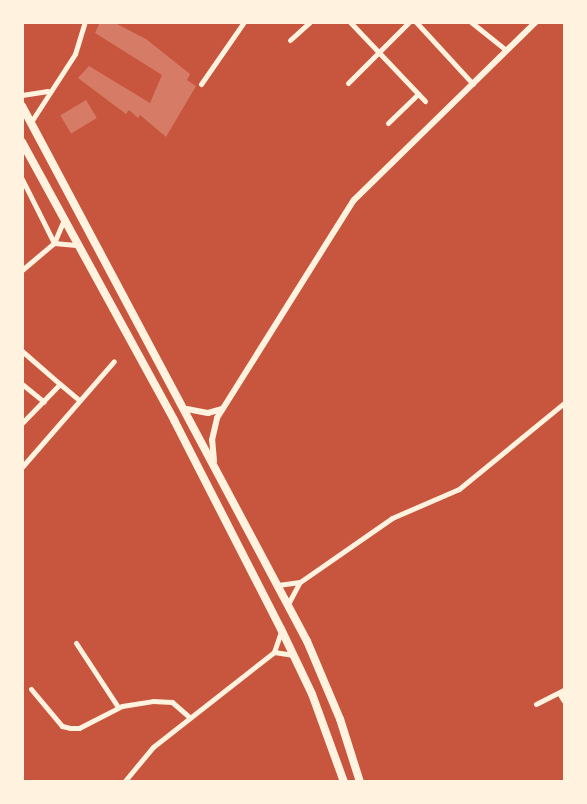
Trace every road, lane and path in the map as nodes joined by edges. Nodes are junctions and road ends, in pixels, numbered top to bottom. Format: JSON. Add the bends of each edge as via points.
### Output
{"nodes":[{"id":1,"x":85,"y":22,"type":"edge"},
{"id":2,"x":244,"y":22,"type":"edge"},
{"id":3,"x":310,"y":22,"type":"edge"},
{"id":4,"x":350,"y":22,"type":"edge"},
{"id":5,"x":409,"y":22,"type":"edge"},
{"id":6,"x":416,"y":22,"type":"edge"},
{"id":7,"x":471,"y":22,"type":"edge"},
{"id":8,"x":536,"y":22,"type":"edge"},
{"id":9,"x":290,"y":40,"type":"dead end"},
{"id":10,"x":506,"y":50,"type":"junction"},
{"id":11,"x":378,"y":52,"type":"junction"},
{"id":12,"x":348,"y":83,"type":"dead end"},
{"id":13,"x":201,"y":84,"type":"dead end"},
{"id":14,"x":473,"y":84,"type":"junction"},
{"id":15,"x":49,"y":90,"type":"junction"},
{"id":16,"x":418,"y":94,"type":"junction"},
{"id":17,"x":22,"y":95,"type":"edge"},
{"id":18,"x":425,"y":101,"type":"dead end"},
{"id":19,"x":22,"y":106,"type":"edge"},
{"id":20,"x":31,"y":122,"type":"junction"},
{"id":21,"x":388,"y":123,"type":"dead end"},
{"id":22,"x":22,"y":142,"type":"edge"},
{"id":23,"x":22,"y":178,"type":"edge"},
{"id":24,"x":64,"y":217,"type":"junction"},
{"id":25,"x":54,"y":243,"type":"junction"},
{"id":26,"x":79,"y":246,"type":"junction"},
{"id":27,"x":22,"y":270,"type":"edge"},
{"id":28,"x":22,"y":351,"type":"edge"},
{"id":29,"x":114,"y":361,"type":"dead end"},
{"id":30,"x":22,"y":384,"type":"edge"},
{"id":31,"x":60,"y":384,"type":"junction"},
{"id":32,"x":79,"y":400,"type":"junction"},
{"id":33,"x":44,"y":402,"type":"junction"},
{"id":34,"x":564,"y":403,"type":"edge"},
{"id":35,"x":187,"y":409,"type":"junction"},
{"id":36,"x":222,"y":409,"type":"junction"},
{"id":37,"x":22,"y":423,"type":"edge"},
{"id":38,"x":214,"y":461,"type":"junction"},
{"id":39,"x":22,"y":467,"type":"edge"},
{"id":40,"x":300,"y":582,"type":"junction"},
{"id":41,"x":278,"y":585,"type":"junction"},
{"id":42,"x":288,"y":604,"type":"junction"},
{"id":43,"x":281,"y":629,"type":"junction"},
{"id":44,"x":76,"y":643,"type":"dead end"},
{"id":45,"x":274,"y":652,"type":"junction"},
{"id":46,"x":296,"y":657,"type":"junction"},
{"id":47,"x":31,"y":689,"type":"dead end"},
{"id":48,"x":562,"y":692,"type":"edge"},
{"id":49,"x":564,"y":701,"type":"edge"},
{"id":50,"x":536,"y":704,"type":"dead end"},
{"id":51,"x":118,"y":707,"type":"junction"},
{"id":52,"x":189,"y":717,"type":"junction"},
{"id":53,"x":124,"y":782,"type":"edge"},
{"id":54,"x":344,"y":782,"type":"edge"},
{"id":55,"x":360,"y":782,"type":"edge"}],
"edges":[{"from":1,"to":15,"type":"street","via":[[75,54]]},
{"from":2,"to":13,"type":"street"},
{"from":3,"to":9,"type":"street"},
{"from":4,"to":11,"type":"street"},
{"from":5,"to":11,"type":"street"},
{"from":6,"to":14,"type":"street"},
{"from":7,"to":10,"type":"street"},
{"from":8,"to":10,"type":"street"},
{"from":10,"to":14,"type":"street"},
{"from":11,"to":12,"type":"street"},
{"from":11,"to":16,"type":"street"},
{"from":14,"to":36,"type":"street","via":[[354,200]]},
{"from":15,"to":17,"type":"street"},
{"from":15,"to":20,"type":"street"},
{"from":16,"to":18,"type":"street"},
{"from":16,"to":21,"type":"street"},
{"from":19,"to":20,"type":"main road"},
{"from":20,"to":35,"type":"main road"},
{"from":22,"to":24,"type":"main road"},
{"from":23,"to":25,"type":"street"},
{"from":24,"to":25,"type":"street"},
{"from":24,"to":26,"type":"main road"},
{"from":25,"to":26,"type":"street"},
{"from":25,"to":27,"type":"street"},
{"from":26,"to":43,"type":"main road"},
{"from":28,"to":31,"type":"street"},
{"from":29,"to":32,"type":"street"},
{"from":30,"to":33,"type":"street"},
{"from":31,"to":32,"type":"street"},
{"from":31,"to":33,"type":"street"},
{"from":32,"to":39,"type":"street"},
{"from":33,"to":37,"type":"street"},
{"from":34,"to":40,"type":"street","via":[[459,489],[392,518]]},
{"from":35,"to":36,"type":"street","via":[[201,413]]},
{"from":35,"to":38,"type":"main road"},
{"from":36,"to":38,"type":"street","via":[[213,429]]},
{"from":38,"to":41,"type":"main road"},
{"from":40,"to":41,"type":"street"},
{"from":40,"to":42,"type":"street"},
{"from":41,"to":42,"type":"main road"},
{"from":42,"to":55,"type":"main road","via":[[325,679]]},
{"from":43,"to":45,"type":"street"},
{"from":43,"to":46,"type":"main road"},
{"from":44,"to":51,"type":"street"},
{"from":45,"to":46,"type":"street"},
{"from":45,"to":52,"type":"street"},
{"from":46,"to":54,"type":"main road"},
{"from":47,"to":51,"type":"street","via":[[62,726],[70,728],[79,728]]},
{"from":48,"to":49,"type":"street"},
{"from":48,"to":50,"type":"street"},
{"from":51,"to":52,"type":"street","via":[[165,701]]},
{"from":52,"to":53,"type":"street","via":[[153,747]]}]}
